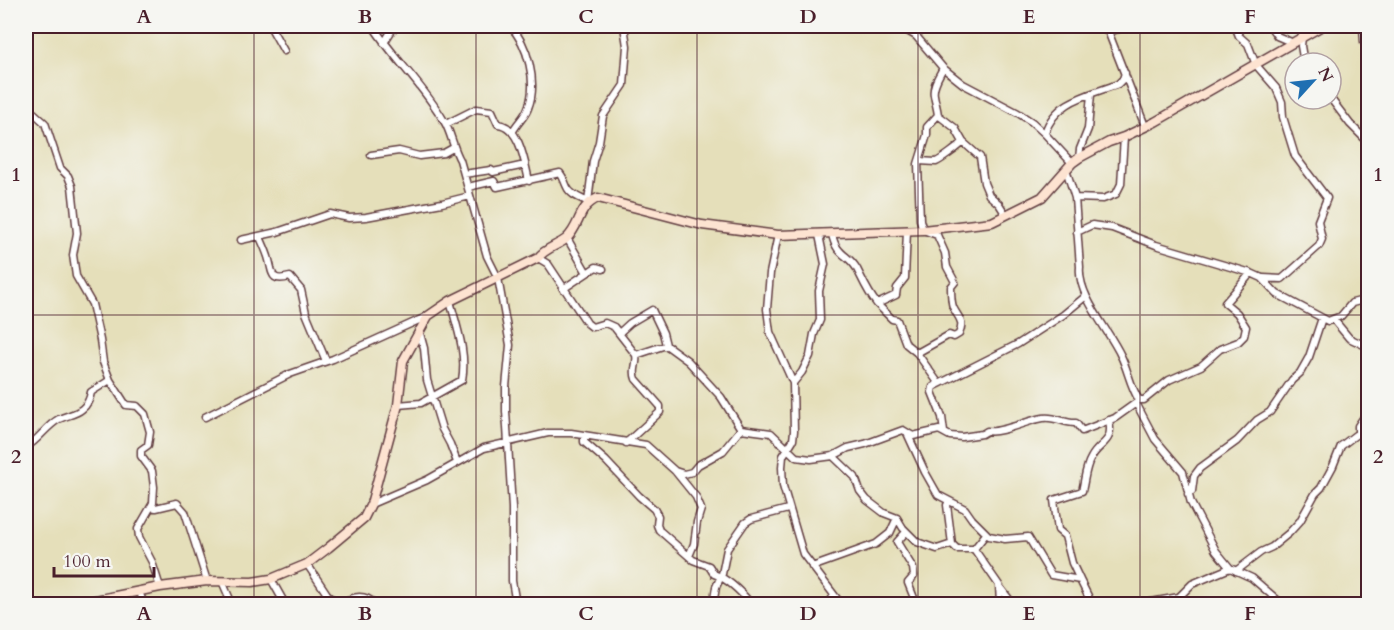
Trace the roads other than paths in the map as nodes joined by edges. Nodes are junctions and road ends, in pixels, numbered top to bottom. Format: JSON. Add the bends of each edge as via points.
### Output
{"nodes":[{"id":1,"x":270,"y":26,"type":"edge"},
{"id":2,"x":373,"y":26,"type":"edge"},
{"id":3,"x":398,"y":26,"type":"edge"},
{"id":4,"x":510,"y":26,"type":"edge"},
{"id":5,"x":624,"y":26,"type":"edge"},
{"id":6,"x":899,"y":26,"type":"edge"},
{"id":7,"x":922,"y":26,"type":"edge"},
{"id":8,"x":1101,"y":26,"type":"edge"},
{"id":9,"x":1130,"y":26,"type":"edge"},
{"id":10,"x":1235,"y":26,"type":"edge"},
{"id":11,"x":1270,"y":26,"type":"edge"},
{"id":12,"x":1322,"y":26,"type":"edge"},
{"id":13,"x":1364,"y":26,"type":"edge"},
{"id":14,"x":1107,"y":29,"type":"edge"},
{"id":15,"x":1306,"y":31,"type":"edge"},
{"id":16,"x":916,"y":36,"type":"junction"},
{"id":17,"x":1291,"y":42,"type":"junction"},
{"id":18,"x":384,"y":43,"type":"junction"},
{"id":19,"x":284,"y":51,"type":"dead end"},
{"id":20,"x":1302,"y":51,"type":"edge"},
{"id":21,"x":1368,"y":51,"type":"edge"},
{"id":22,"x":1256,"y":65,"type":"junction"},
{"id":23,"x":944,"y":68,"type":"junction"},
{"id":24,"x":1125,"y":73,"type":"junction"},
{"id":25,"x":1091,"y":94,"type":"junction"},
{"id":26,"x":26,"y":106,"type":"edge"},
{"id":27,"x":1340,"y":111,"type":"edge"},
{"id":28,"x":938,"y":115,"type":"junction"},
{"id":29,"x":446,"y":124,"type":"junction"},
{"id":30,"x":1145,"y":126,"type":"junction"},
{"id":31,"x":513,"y":131,"type":"junction"},
{"id":32,"x":1045,"y":133,"type":"junction"},
{"id":33,"x":1124,"y":137,"type":"junction"},
{"id":34,"x":963,"y":142,"type":"junction"},
{"id":35,"x":1368,"y":142,"type":"edge"},
{"id":36,"x":453,"y":148,"type":"junction"},
{"id":37,"x":371,"y":155,"type":"dead end"},
{"id":38,"x":919,"y":161,"type":"junction"},
{"id":39,"x":1072,"y":163,"type":"junction"},
{"id":40,"x":525,"y":165,"type":"junction"},
{"id":41,"x":464,"y":174,"type":"junction"},
{"id":42,"x":529,"y":181,"type":"junction"},
{"id":43,"x":468,"y":187,"type":"junction"},
{"id":44,"x":470,"y":196,"type":"junction"},
{"id":45,"x":1075,"y":198,"type":"junction"},
{"id":46,"x":588,"y":202,"type":"junction"},
{"id":47,"x":1006,"y":215,"type":"junction"},
{"id":48,"x":923,"y":230,"type":"junction"},
{"id":49,"x":907,"y":231,"type":"junction"},
{"id":50,"x":1077,"y":232,"type":"junction"},
{"id":51,"x":832,"y":234,"type":"junction"},
{"id":52,"x":778,"y":235,"type":"junction"},
{"id":53,"x":819,"y":235,"type":"junction"},
{"id":54,"x":260,"y":237,"type":"junction"},
{"id":55,"x":567,"y":238,"type":"junction"},
{"id":56,"x":241,"y":240,"type":"dead end"},
{"id":57,"x":538,"y":258,"type":"junction"},
{"id":58,"x":603,"y":269,"type":"dead end"},
{"id":59,"x":587,"y":273,"type":"junction"},
{"id":60,"x":1251,"y":273,"type":"junction"},
{"id":61,"x":498,"y":278,"type":"junction"},
{"id":62,"x":1263,"y":278,"type":"junction"},
{"id":63,"x":563,"y":288,"type":"junction"},
{"id":64,"x":1086,"y":296,"type":"junction"},
{"id":65,"x":1368,"y":299,"type":"edge"},
{"id":66,"x":450,"y":301,"type":"junction"},
{"id":67,"x":877,"y":304,"type":"junction"},
{"id":68,"x":428,"y":316,"type":"junction"},
{"id":69,"x":1322,"y":318,"type":"junction"},
{"id":70,"x":1334,"y":320,"type":"junction"},
{"id":71,"x":419,"y":330,"type":"junction"},
{"id":72,"x":619,"y":333,"type":"junction"},
{"id":73,"x":666,"y":345,"type":"junction"},
{"id":74,"x":1368,"y":347,"type":"edge"},
{"id":75,"x":917,"y":352,"type":"junction"},
{"id":76,"x":636,"y":355,"type":"junction"},
{"id":77,"x":326,"y":361,"type":"junction"},
{"id":78,"x":110,"y":380,"type":"junction"},
{"id":79,"x":793,"y":383,"type":"junction"},
{"id":80,"x":939,"y":384,"type":"junction"},
{"id":81,"x":433,"y":397,"type":"junction"},
{"id":82,"x":1137,"y":401,"type":"junction"},
{"id":83,"x":398,"y":405,"type":"junction"},
{"id":84,"x":1368,"y":411,"type":"edge"},
{"id":85,"x":205,"y":417,"type":"dead end"},
{"id":86,"x":1109,"y":420,"type":"junction"},
{"id":87,"x":741,"y":429,"type":"junction"},
{"id":88,"x":907,"y":432,"type":"junction"},
{"id":89,"x":944,"y":432,"type":"junction"},
{"id":90,"x":584,"y":435,"type":"junction"},
{"id":91,"x":508,"y":443,"type":"junction"},
{"id":92,"x":626,"y":443,"type":"junction"},
{"id":93,"x":26,"y":447,"type":"edge"},
{"id":94,"x":789,"y":448,"type":"junction"},
{"id":95,"x":833,"y":456,"type":"junction"},
{"id":96,"x":457,"y":462,"type":"junction"},
{"id":97,"x":675,"y":471,"type":"junction"},
{"id":98,"x":1188,"y":494,"type":"junction"},
{"id":99,"x":949,"y":501,"type":"junction"},
{"id":100,"x":371,"y":504,"type":"junction"},
{"id":101,"x":151,"y":507,"type":"junction"},
{"id":102,"x":788,"y":509,"type":"junction"},
{"id":103,"x":897,"y":518,"type":"junction"},
{"id":104,"x":906,"y":531,"type":"junction"},
{"id":105,"x":986,"y":534,"type":"junction"},
{"id":106,"x":952,"y":544,"type":"junction"},
{"id":107,"x":974,"y":549,"type":"junction"},
{"id":108,"x":689,"y":556,"type":"junction"},
{"id":109,"x":307,"y":564,"type":"junction"},
{"id":110,"x":812,"y":567,"type":"junction"},
{"id":111,"x":1233,"y":569,"type":"junction"},
{"id":112,"x":721,"y":577,"type":"junction"},
{"id":113,"x":271,"y":579,"type":"junction"},
{"id":114,"x":1080,"y":580,"type":"junction"},
{"id":115,"x":207,"y":581,"type":"junction"},
{"id":116,"x":222,"y":581,"type":"junction"},
{"id":117,"x":999,"y":585,"type":"junction"},
{"id":118,"x":160,"y":587,"type":"junction"},
{"id":119,"x":139,"y":592,"type":"junction"},
{"id":120,"x":834,"y":595,"type":"junction"},
{"id":121,"x":76,"y":604,"type":"edge"},
{"id":122,"x":144,"y":604,"type":"edge"},
{"id":123,"x":232,"y":604,"type":"edge"},
{"id":124,"x":285,"y":604,"type":"edge"},
{"id":125,"x":375,"y":604,"type":"edge"},
{"id":126,"x":516,"y":604,"type":"edge"},
{"id":127,"x":709,"y":604,"type":"edge"},
{"id":128,"x":751,"y":604,"type":"edge"},
{"id":129,"x":829,"y":604,"type":"edge"},
{"id":130,"x":841,"y":604,"type":"edge"},
{"id":131,"x":913,"y":604,"type":"edge"},
{"id":132,"x":1000,"y":604,"type":"edge"},
{"id":133,"x":1013,"y":604,"type":"edge"},
{"id":134,"x":1092,"y":604,"type":"edge"},
{"id":135,"x":1140,"y":604,"type":"edge"},
{"id":136,"x":1281,"y":604,"type":"edge"}],
"edges":[{"from":1,"to":19,"type":"street"},
{"from":2,"to":18,"type":"street"},
{"from":3,"to":18,"type":"street"},
{"from":4,"to":31,"type":"street","via":[[529,59],[532,94],[528,110]]},
{"from":5,"to":46,"type":"street","via":[[624,85],[603,116]]},
{"from":6,"to":16,"type":"street"},
{"from":7,"to":16,"type":"street"},
{"from":8,"to":14,"type":"street"},
{"from":9,"to":14,"type":"street"},
{"from":10,"to":22,"type":"street"},
{"from":11,"to":17,"type":"street","via":[[1277,36]]},
{"from":12,"to":15,"type":"street"},
{"from":13,"to":21,"type":"street"},
{"from":14,"to":24,"type":"street"},
{"from":15,"to":17,"type":"street"},
{"from":15,"to":20,"type":"street"},
{"from":16,"to":23,"type":"street"},
{"from":17,"to":22,"type":"street"},
{"from":18,"to":29,"type":"street"},
{"from":22,"to":30,"type":"street"},
{"from":22,"to":62,"type":"street","via":[[1276,88],[1282,102],[1295,156],[1327,198],[1318,221],[1322,239],[1319,246],[1282,279]]},
{"from":23,"to":28,"type":"street","via":[[933,94]]},
{"from":23,"to":32,"type":"street","via":[[963,84],[1018,113]]},
{"from":24,"to":25,"type":"street","via":[[1118,84]]},
{"from":24,"to":30,"type":"street"},
{"from":25,"to":32,"type":"street","via":[[1074,99],[1055,115]]},
{"from":25,"to":39,"type":"street","via":[[1088,129]]},
{"from":26,"to":78,"type":"street","via":[[45,123],[60,168],[72,186],[76,276],[92,304]]},
{"from":27,"to":35,"type":"street"},
{"from":28,"to":34,"type":"street","via":[[956,128]]},
{"from":28,"to":38,"type":"street","via":[[927,128]]},
{"from":29,"to":31,"type":"street","via":[[476,109],[492,111],[498,124]]},
{"from":29,"to":36,"type":"street"},
{"from":30,"to":33,"type":"street"},
{"from":31,"to":40,"type":"street"},
{"from":32,"to":39,"type":"street"},
{"from":33,"to":39,"type":"street"},
{"from":33,"to":45,"type":"street","via":[[1121,184],[1116,194],[1103,199]]},
{"from":34,"to":38,"type":"street","via":[[936,162]]},
{"from":34,"to":47,"type":"street","via":[[980,157],[989,195]]},
{"from":36,"to":37,"type":"street","via":[[419,156],[399,151]]},
{"from":36,"to":41,"type":"street"},
{"from":38,"to":48,"type":"street"},
{"from":39,"to":45,"type":"street"},
{"from":39,"to":47,"type":"street","via":[[1042,196]]},
{"from":40,"to":41,"type":"street"},
{"from":40,"to":42,"type":"street"},
{"from":41,"to":43,"type":"street"},
{"from":42,"to":43,"type":"street"},
{"from":42,"to":46,"type":"street","via":[[560,173],[573,194]]},
{"from":43,"to":44,"type":"street"},
{"from":44,"to":54,"type":"street","via":[[358,218],[330,214]]},
{"from":44,"to":61,"type":"street","via":[[487,256]]},
{"from":45,"to":50,"type":"street"},
{"from":46,"to":52,"type":"street","via":[[598,198],[691,223]]},
{"from":46,"to":55,"type":"street"},
{"from":47,"to":48,"type":"street","via":[[992,222]]},
{"from":48,"to":49,"type":"street"},
{"from":48,"to":75,"type":"street","via":[[940,240],[955,282],[951,287],[953,308],[962,325],[954,337],[949,335]]},
{"from":49,"to":51,"type":"street"},
{"from":49,"to":67,"type":"street","via":[[905,278],[896,295]]},
{"from":50,"to":60,"type":"street","via":[[1092,225],[1112,228]]},
{"from":50,"to":64,"type":"street","via":[[1079,278]]},
{"from":51,"to":53,"type":"street"},
{"from":51,"to":67,"type":"street","via":[[834,243],[856,268]]},
{"from":52,"to":53,"type":"street"},
{"from":52,"to":79,"type":"street","via":[[767,309],[770,332]]},
{"from":53,"to":79,"type":"street","via":[[825,264],[819,291],[820,320],[810,356]]},
{"from":54,"to":56,"type":"street"},
{"from":54,"to":77,"type":"street","via":[[272,273],[276,278],[290,277],[301,290]]},
{"from":55,"to":57,"type":"street"},
{"from":55,"to":59,"type":"street"},
{"from":57,"to":61,"type":"street"},
{"from":57,"to":63,"type":"street","via":[[548,264]]},
{"from":58,"to":59,"type":"street","via":[[596,267]]},
{"from":59,"to":63,"type":"street"},
{"from":60,"to":62,"type":"street"},
{"from":60,"to":82,"type":"street","via":[[1225,303],[1246,327],[1244,336],[1220,349],[1201,366],[1169,380],[1144,400]]},
{"from":61,"to":66,"type":"street"},
{"from":61,"to":91,"type":"street","via":[[510,345],[506,387]]},
{"from":62,"to":69,"type":"street","via":[[1278,294]]},
{"from":63,"to":72,"type":"street","via":[[592,327],[605,323]]},
{"from":64,"to":80,"type":"street","via":[[1018,344]]},
{"from":64,"to":82,"type":"street","via":[[1121,356]]},
{"from":65,"to":70,"type":"street","via":[[1352,303]]},
{"from":66,"to":68,"type":"street"},
{"from":66,"to":81,"type":"street","via":[[464,371],[462,381]]},
{"from":67,"to":75,"type":"street","via":[[897,320],[906,344]]},
{"from":68,"to":71,"type":"street"},
{"from":68,"to":77,"type":"street"},
{"from":69,"to":70,"type":"street"},
{"from":69,"to":98,"type":"street","via":[[1310,357],[1300,374],[1270,412],[1200,468]]},
{"from":70,"to":74,"type":"street","via":[[1349,338]]},
{"from":71,"to":81,"type":"street"},
{"from":71,"to":83,"type":"street","via":[[403,361]]},
{"from":72,"to":73,"type":"street","via":[[652,310]]},
{"from":72,"to":76,"type":"street"},
{"from":73,"to":76,"type":"street"},
{"from":73,"to":87,"type":"street","via":[[688,362],[721,398]]},
{"from":75,"to":80,"type":"street"},
{"from":76,"to":92,"type":"street","via":[[636,379],[660,406],[660,412]]},
{"from":77,"to":85,"type":"street","via":[[290,374]]},
{"from":78,"to":93,"type":"street","via":[[91,392],[81,409],[59,419]]},
{"from":78,"to":101,"type":"street","via":[[126,405],[137,406],[145,414],[150,432],[141,456],[152,471]]},
{"from":79,"to":94,"type":"street","via":[[794,431]]},
{"from":80,"to":89,"type":"street","via":[[932,392]]},
{"from":81,"to":83,"type":"street","via":[[422,403]]},
{"from":81,"to":96,"type":"street"},
{"from":82,"to":86,"type":"street"},
{"from":82,"to":98,"type":"street","via":[[1155,439],[1183,472]]},
{"from":83,"to":100,"type":"street"},
{"from":84,"to":111,"type":"street","via":[[1360,420],[1358,433],[1341,446],[1334,466],[1289,533]]},
{"from":86,"to":89,"type":"street","via":[[1082,431],[1076,423],[1053,417],[976,435],[950,436]]},
{"from":86,"to":114,"type":"street","via":[[1109,437],[1092,456],[1082,491],[1054,500],[1058,530],[1065,536]]},
{"from":87,"to":94,"type":"street","via":[[771,433]]},
{"from":87,"to":97,"type":"street","via":[[723,451],[692,471]]},
{"from":88,"to":89,"type":"street","via":[[913,436]]},
{"from":88,"to":95,"type":"street","via":[[903,430]]},
{"from":88,"to":99,"type":"street","via":[[933,488]]},
{"from":90,"to":91,"type":"street","via":[[548,433]]},
{"from":90,"to":92,"type":"street"},
{"from":90,"to":108,"type":"street","via":[[590,449],[654,509],[659,530]]},
{"from":91,"to":96,"type":"street","via":[[484,448]]},
{"from":91,"to":126,"type":"street"},
{"from":92,"to":97,"type":"street","via":[[646,445]]},
{"from":94,"to":95,"type":"street","via":[[796,457]]},
{"from":94,"to":102,"type":"street","via":[[782,466]]},
{"from":95,"to":103,"type":"street","via":[[855,477],[867,500]]},
{"from":96,"to":100,"type":"street","via":[[427,480]]},
{"from":97,"to":108,"type":"street","via":[[701,509]]},
{"from":98,"to":111,"type":"street","via":[[1216,551]]},
{"from":99,"to":105,"type":"street","via":[[966,509]]},
{"from":99,"to":106,"type":"street"},
{"from":100,"to":109,"type":"street","via":[[364,518]]},
{"from":101,"to":115,"type":"street","via":[[177,503],[185,512]]},
{"from":101,"to":118,"type":"street","via":[[138,529]]},
{"from":102,"to":110,"type":"street","via":[[803,554]]},
{"from":102,"to":112,"type":"street","via":[[745,523],[727,549]]},
{"from":103,"to":104,"type":"street"},
{"from":103,"to":110,"type":"street","via":[[890,533],[876,544]]},
{"from":104,"to":106,"type":"street","via":[[930,548]]},
{"from":104,"to":131,"type":"street","via":[[897,542],[913,568],[914,576],[908,583]]},
{"from":105,"to":107,"type":"street"},
{"from":105,"to":114,"type":"street","via":[[1005,539],[1028,537],[1051,575]]},
{"from":106,"to":107,"type":"street","via":[[957,549]]},
{"from":107,"to":117,"type":"street"},
{"from":108,"to":112,"type":"street"},
{"from":109,"to":113,"type":"street"},
{"from":109,"to":125,"type":"street","via":[[332,599],[342,603],[358,597]]},
{"from":110,"to":120,"type":"street"},
{"from":111,"to":135,"type":"street","via":[[1192,584],[1179,597]]},
{"from":111,"to":136,"type":"street","via":[[1252,578]]},
{"from":112,"to":127,"type":"street"},
{"from":112,"to":128,"type":"street"},
{"from":113,"to":116,"type":"street"},
{"from":113,"to":124,"type":"street"},
{"from":114,"to":134,"type":"street"},
{"from":115,"to":116,"type":"street"},
{"from":115,"to":118,"type":"street"},
{"from":116,"to":123,"type":"street"},
{"from":117,"to":132,"type":"street"},
{"from":117,"to":133,"type":"street"},
{"from":118,"to":119,"type":"street"},
{"from":119,"to":121,"type":"street"},
{"from":119,"to":122,"type":"street"},
{"from":120,"to":129,"type":"street"},
{"from":120,"to":130,"type":"street"}]}
